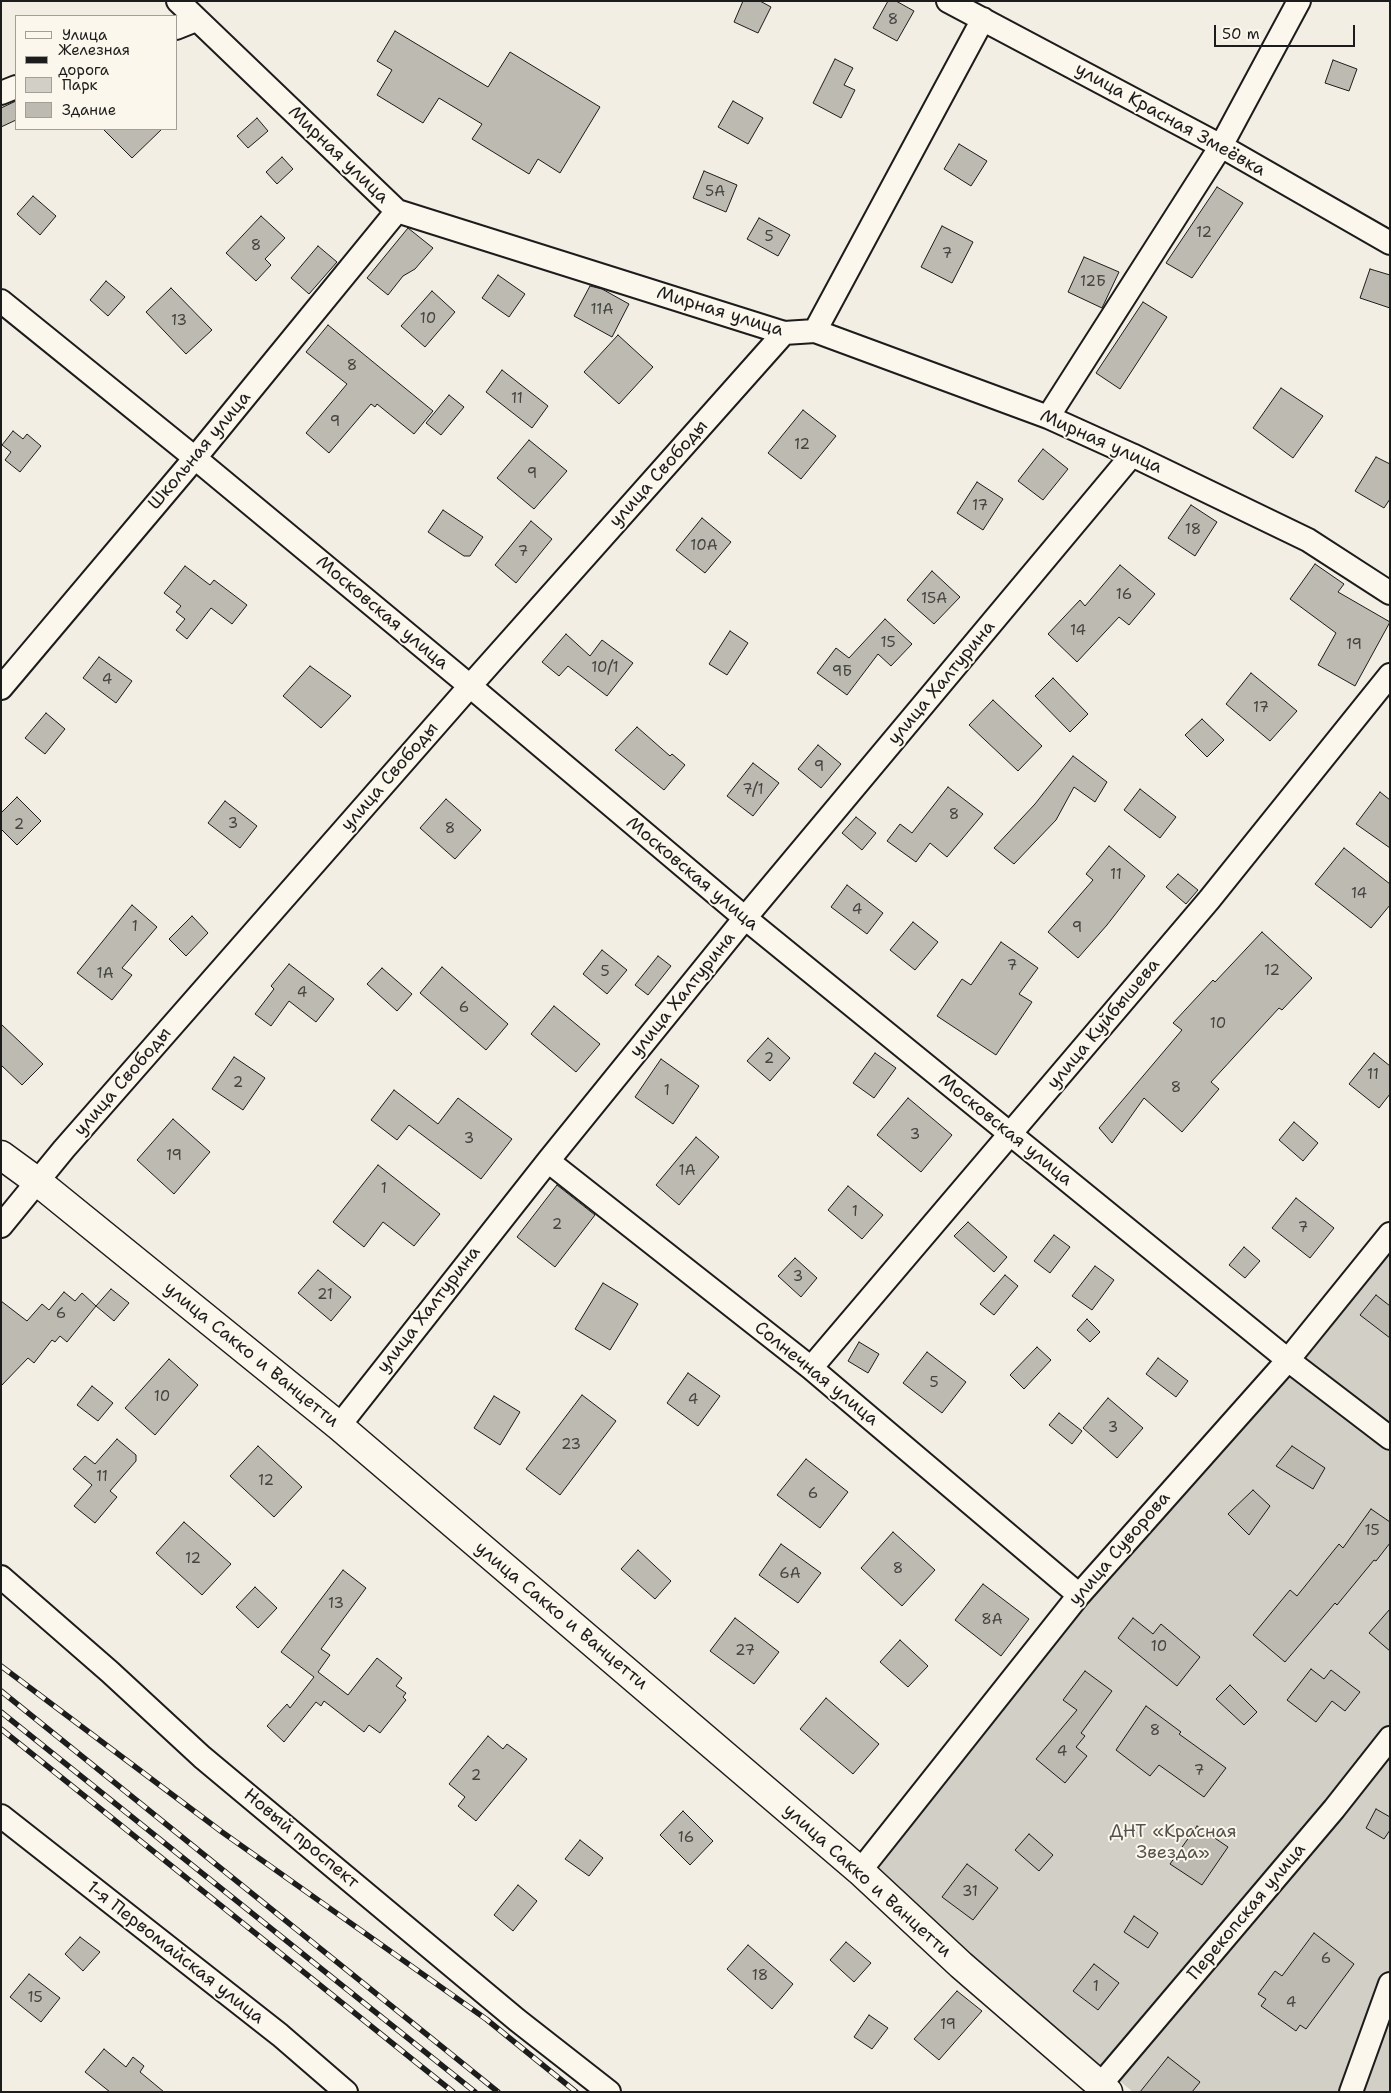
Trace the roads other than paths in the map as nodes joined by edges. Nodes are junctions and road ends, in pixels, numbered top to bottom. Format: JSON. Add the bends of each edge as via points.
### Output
{"nodes":[{"id":1,"x":178,"y":1,"type":"edge"},
{"id":2,"x":1299,"y":1,"type":"edge"},
{"id":3,"x":950,"y":2,"type":"edge"},
{"id":4,"x":983,"y":19,"type":"junction"},
{"id":5,"x":186,"y":24,"type":"edge"},
{"id":6,"x":15,"y":87,"type":"edge"},
{"id":7,"x":1,"y":93,"type":"edge"},
{"id":8,"x":1221,"y":146,"type":"junction"},
{"id":9,"x":397,"y":211,"type":"junction"},
{"id":10,"x":1390,"y":243,"type":"edge"},
{"id":11,"x":1,"y":301,"type":"edge"},
{"id":12,"x":815,"y":332,"type":"junction"},
{"id":13,"x":784,"y":333,"type":"junction"},
{"id":14,"x":1048,"y":417,"type":"junction"},
{"id":15,"x":1132,"y":455,"type":"junction"},
{"id":16,"x":195,"y":458,"type":"junction"},
{"id":17,"x":1390,"y":593,"type":"edge"},
{"id":18,"x":1390,"y":675,"type":"edge"},
{"id":19,"x":470,"y":686,"type":"junction"},
{"id":20,"x":1,"y":688,"type":"edge"},
{"id":21,"x":745,"y":918,"type":"junction"},
{"id":22,"x":1010,"y":1134,"type":"junction"},
{"id":23,"x":1,"y":1155,"type":"edge"},
{"id":24,"x":548,"y":1161,"type":"junction"},
{"id":25,"x":38,"y":1182,"type":"junction"},
{"id":26,"x":1,"y":1226,"type":"edge"},
{"id":27,"x":1390,"y":1234,"type":"edge"},
{"id":28,"x":1288,"y":1360,"type":"junction"},
{"id":29,"x":811,"y":1368,"type":"junction"},
{"id":30,"x":339,"y":1426,"type":"junction"},
{"id":31,"x":1390,"y":1438,"type":"edge"},
{"id":32,"x":1,"y":1577,"type":"edge"},
{"id":33,"x":1079,"y":1595,"type":"junction"},
{"id":34,"x":1390,"y":1738,"type":"edge"},
{"id":35,"x":1,"y":1816,"type":"edge"},
{"id":36,"x":860,"y":1871,"type":"junction"},
{"id":37,"x":1390,"y":1984,"type":"edge"},
{"id":38,"x":1104,"y":2088,"type":"edge"},
{"id":39,"x":346,"y":2092,"type":"edge"},
{"id":40,"x":609,"y":2092,"type":"edge"},
{"id":41,"x":1351,"y":2092,"type":"edge"}],
"edges":[{"from":1,"to":5,"type":"street","name":"Мирная улица"},
{"from":2,"to":8,"type":"street"},
{"from":3,"to":4,"type":"street","name":"улица Красная Змеёвка"},
{"from":4,"to":8,"type":"street","name":"улица Красная Змеёвка"},
{"from":4,"to":12,"type":"street"},
{"from":5,"to":9,"type":"street","name":"Мирная улица"},
{"from":6,"to":7,"type":"street"},
{"from":8,"to":10,"type":"street","name":"улица Красная Змеёвка"},
{"from":8,"to":14,"type":"street"},
{"from":9,"to":13,"type":"street","name":"Мирная улица"},
{"from":9,"to":16,"type":"street","name":"Школьная улица"},
{"from":11,"to":16,"type":"street","name":"Московская улица"},
{"from":12,"to":13,"type":"street","name":"Мирная улица"},
{"from":12,"to":14,"type":"street","name":"Мирная улица"},
{"from":13,"to":19,"type":"street","name":"улица Свободы"},
{"from":14,"to":15,"type":"street","name":"Мирная улица"},
{"from":15,"to":17,"type":"street","name":"Мирная улица","via":[[1308,540]]},
{"from":15,"to":21,"type":"street","name":"улица Халтурина"},
{"from":16,"to":19,"type":"street","name":"Московская улица"},
{"from":16,"to":20,"type":"street","name":"Школьная улица"},
{"from":18,"to":22,"type":"street","name":"улица Куйбышева","via":[[1209,900]]},
{"from":19,"to":21,"type":"street","name":"Московская улица"},
{"from":19,"to":25,"type":"street","name":"улица Свободы"},
{"from":21,"to":22,"type":"street","name":"Московская улица"},
{"from":21,"to":24,"type":"street","name":"улица Халтурина"},
{"from":22,"to":28,"type":"street","name":"Московская улица"},
{"from":22,"to":29,"type":"street","name":"улица Куйбышева"},
{"from":23,"to":25,"type":"main road","name":"улица Сакко и Ванцетти"},
{"from":24,"to":29,"type":"street","name":"Солнечная улица"},
{"from":24,"to":30,"type":"street","name":"улица Халтурина"},
{"from":25,"to":26,"type":"street","name":"улица Свободы"},
{"from":25,"to":30,"type":"main road","name":"улица Сакко и Ванцетти"},
{"from":27,"to":28,"type":"street","name":"улица Суворова"},
{"from":28,"to":31,"type":"street","name":"Московская улица"},
{"from":28,"to":33,"type":"street","name":"улица Суворова"},
{"from":29,"to":33,"type":"street","name":"Солнечная улица"},
{"from":30,"to":36,"type":"main road","name":"улица Сакко и Ванцетти"},
{"from":32,"to":40,"type":"street","name":"Новый проспект","via":[[202,1757]]},
{"from":33,"to":36,"type":"street","name":"улица Суворова"},
{"from":34,"to":38,"type":"street","name":"Перекопская улица"},
{"from":35,"to":39,"type":"street","name":"1-я Первомайская улица","via":[[280,2035]]},
{"from":36,"to":38,"type":"main road","name":"улица Сакко и Ванцетти","via":[[961,1965]]},
{"from":37,"to":41,"type":"street"}]}
